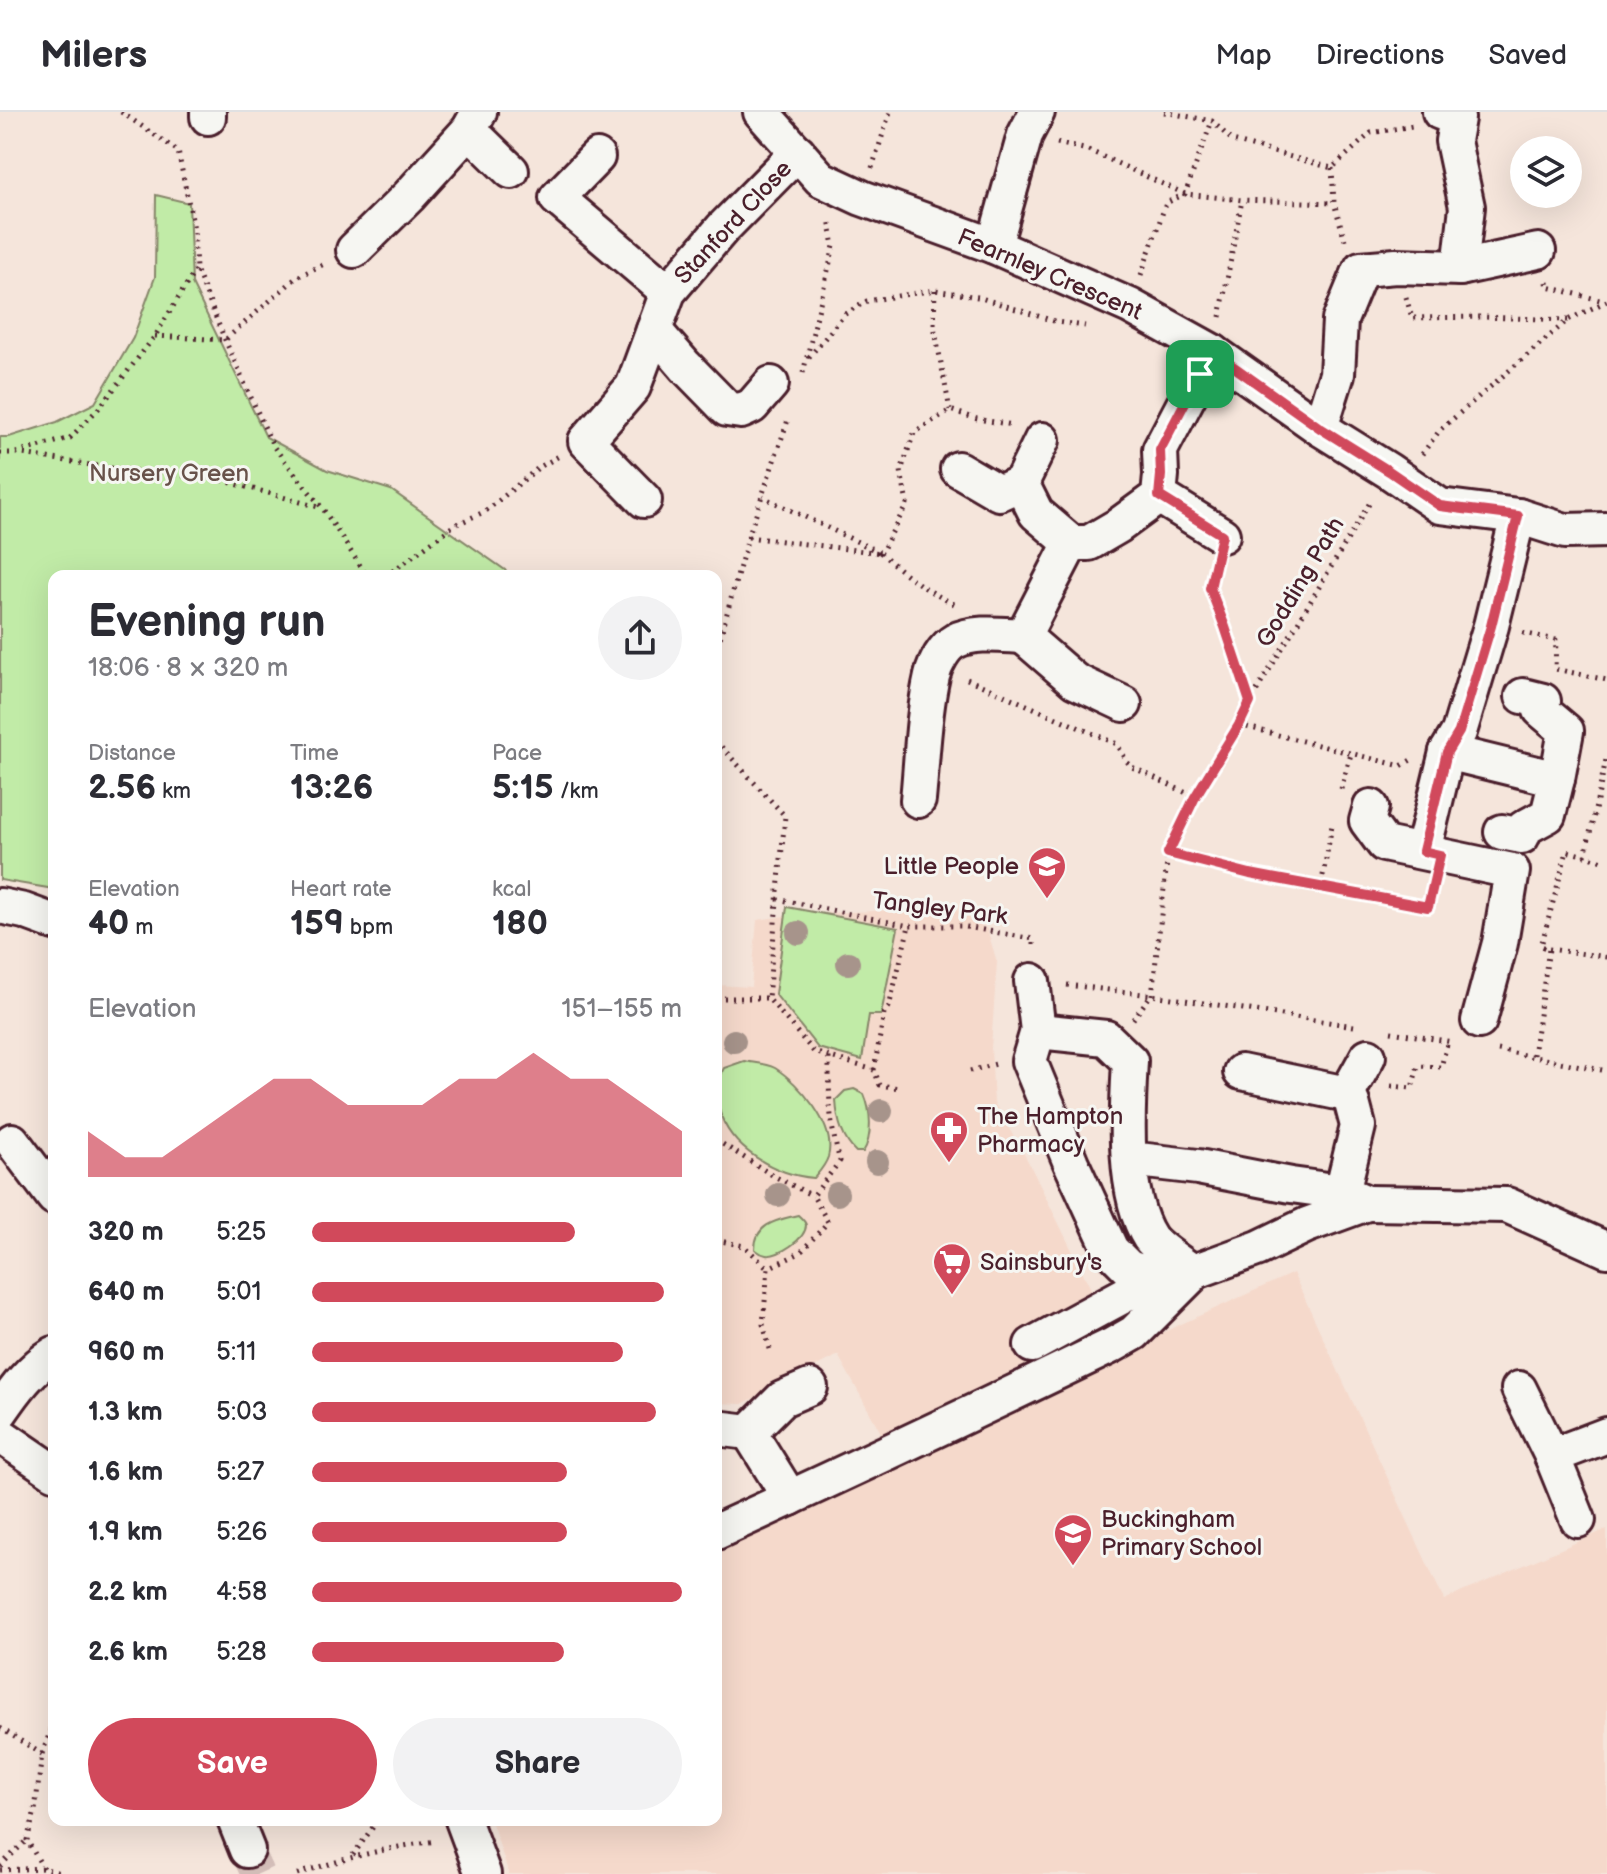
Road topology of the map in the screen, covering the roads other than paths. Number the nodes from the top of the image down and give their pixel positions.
1 (761, 112) edge
2 (1448, 115) edge
3 (474, 121) edge
4 (1031, 124) edge
5 (798, 152) junction
6 (597, 157) dead end
7 (511, 171) dead end
8 (994, 246) junction
9 (354, 250) road end
10 (1538, 251) road end
11 (1460, 268) junction
12 (668, 292) junction
13 (654, 330) junction
14 (1213, 352) junction
15 (771, 384) dead end
16 (1320, 428) junction
17 (1042, 440) dead end
18 (958, 469) dead end
19 (1021, 483) junction
20 (1159, 496) junction
21 (644, 500) dead end
22 (1518, 516) junction
23 (1607, 530) edge
24 (1222, 535) road end
25 (1071, 543) junction
26 (1023, 636) junction
27 (1523, 696) dead end
28 (1124, 704) dead end
29 (1447, 752) junction
30 (1557, 779) junction
31 (918, 800) dead end
32 (1371, 807) dead end
33 (1502, 832) dead end
34 (1431, 853) junction
35 (0, 906) edge
36 (48, 920) edge
37 (1032, 981) road end
38 (1479, 1021) dead end
39 (1038, 1031) junction
40 (1241, 1072) dead end
41 (12, 1141) dead end
42 (1130, 1159) junction
43 (48, 1189) edge
44 (1354, 1198) junction
45 (1607, 1250) edge
46 (1194, 1273) junction
47 (1156, 1278) junction
48 (1032, 1345) dead end
49 (48, 1358) edge
50 (810, 1387) dead end
51 (1519, 1389) dead end
52 (0, 1412) edge
53 (732, 1430) edge
54 (0, 1435) edge
55 (1607, 1435) edge
56 (1552, 1456) junction
57 (48, 1468) edge
58 (790, 1498) junction
59 (1578, 1520) dead end
60 (722, 1529) edge
61 (466, 1828) edge
62 (483, 1874) edge

1 - 5 street, Fearnley Crescent
2 - 11 street
3 - 7 street
3 - 9 street
4 - 8 street
5 - 8 street, Fearnley Crescent
5 - 12 street, Stanford Close
6 - 12 street, Stanford Close
8 - 14 street, Fearnley Crescent
10 - 11 street
11 - 16 street
12 - 13 street, Stanford Close
13 - 15 street
13 - 21 street, Stanford Close
14 - 16 street, Fearnley Crescent
14 - 20 street
16 - 22 street, Fearnley Crescent
17 - 19 street
18 - 19 street
19 - 25 street
20 - 24 street
20 - 25 street
22 - 23 street, Fearnley Crescent
22 - 29 street
25 - 26 street
26 - 28 street
26 - 31 street
27 - 30 street
29 - 30 street
29 - 34 street
30 - 33 street
32 - 34 street
34 - 38 street
35 - 36 street
37 - 39 street
39 - 42 street
39 - 47 street
40 - 44 street
41 - 43 street
42 - 44 street
42 - 46 street
44 - 45 street
44 - 46 street
46 - 47 street
46 - 58 street
47 - 48 street
49 - 52 street
50 - 53 street
51 - 56 street
53 - 58 street
54 - 57 street
55 - 56 street
56 - 59 street
58 - 60 street
61 - 62 street

